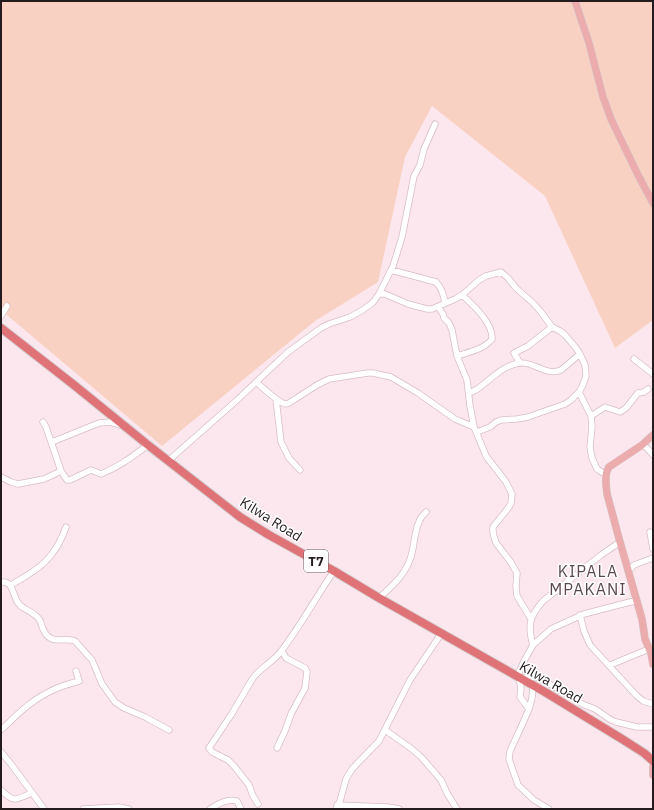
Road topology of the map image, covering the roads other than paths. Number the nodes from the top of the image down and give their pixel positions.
1 (575, 1) edge
2 (435, 124) dead end
3 (653, 203) edge
4 (391, 270) junction
5 (379, 294) junction
6 (462, 295) junction
7 (445, 303) junction
8 (7, 306) dead end
9 (438, 307) junction
10 (1, 316) edge
11 (552, 327) junction
12 (1, 328) edge
13 (580, 354) junction
14 (457, 356) junction
15 (634, 359) dead end
16 (520, 363) junction
17 (653, 374) edge
18 (256, 382) junction
19 (648, 389) dead end
20 (579, 392) junction
21 (469, 393) junction
22 (276, 399) junction
23 (591, 416) junction
24 (43, 422) dead end
25 (125, 426) junction
26 (476, 430) junction
27 (653, 435) edge
28 (52, 442) junction
29 (642, 444) junction
30 (148, 445) junction
31 (653, 455) edge
32 (168, 461) junction
33 (300, 470) dead end
34 (61, 471) junction
35 (606, 475) junction
36 (1, 477) edge
37 (426, 512) dead end
38 (66, 527) dead end
39 (650, 532) dead end
40 (620, 542) junction
41 (653, 549) edge
42 (653, 558) edge
43 (334, 571) junction
44 (628, 571) junction
45 (1, 582) edge
46 (11, 585) junction
47 (379, 598) junction
48 (636, 601) junction
49 (580, 615) junction
50 (531, 619) junction
51 (441, 634) junction
52 (533, 645) junction
53 (651, 651) edge
54 (282, 652) junction
55 (653, 664) edge
56 (610, 665) junction
57 (76, 671) dead end
58 (518, 678) junction
59 (533, 686) junction
60 (653, 704) edge
61 (528, 709) junction
62 (653, 727) edge
63 (1, 730) edge
64 (169, 730) dead end
65 (385, 730) junction
66 (277, 748) dead end
67 (1, 752) edge
68 (653, 761) edge
69 (653, 767) edge
70 (653, 775) edge
71 (1, 790) edge
72 (32, 793) junction
73 (258, 804) dead end
74 (337, 807) edge
75 (455, 808) edge
76 (44, 809) edge
77 (83, 809) edge
78 (129, 809) edge
79 (210, 809) edge
80 (241, 809) edge
81 (399, 809) edge
82 (549, 809) edge

1 - 3 main road
2 - 4 street
4 - 5 street
4 - 7 street
5 - 9 street
5 - 18 street
6 - 7 street
6 - 11 street
6 - 14 street
7 - 9 street
8 - 10 street
9 - 14 street
11 - 13 street
11 - 16 street
12 - 25 highway, Kilwa Road / T7
13 - 16 street
13 - 20 street
14 - 21 street
15 - 17 street
16 - 21 street
18 - 22 street
18 - 32 street
19 - 23 street
20 - 23 street
20 - 26 street
21 - 26 street
22 - 26 street
22 - 33 street
23 - 35 street
24 - 28 street
25 - 28 street
25 - 30 highway, Kilwa Road / T7
26 - 50 street
27 - 29 main road
28 - 34 street
29 - 31 street
29 - 35 main road
30 - 32 highway, Kilwa Road / T7
30 - 34 street
32 - 43 highway, Kilwa Road / T7
34 - 36 street
35 - 40 main road
37 - 47 street
38 - 46 street
39 - 41 street
40 - 44 main road
40 - 50 street
42 - 44 street
43 - 47 highway, Kilwa Road / T7
43 - 54 street
44 - 48 main road
45 - 46 street
46 - 64 street
47 - 51 highway, Kilwa Road / T7
48 - 49 street
48 - 53 main road
49 - 52 street
49 - 56 street
50 - 52 street
51 - 58 highway, Kilwa Road / T7
51 - 65 street
52 - 58 street
53 - 55 main road
53 - 56 street
54 - 66 street
54 - 73 street
56 - 60 street
57 - 63 street
58 - 59 highway, Kilwa Road / T7
58 - 61 street
58 - 62 street
59 - 61 street
59 - 68 highway, Kilwa Road / T7
61 - 82 street
65 - 74 street
65 - 75 street
67 - 72 street
69 - 70 main road
71 - 72 street
72 - 76 street
74 - 81 street
77 - 78 street
79 - 80 street

